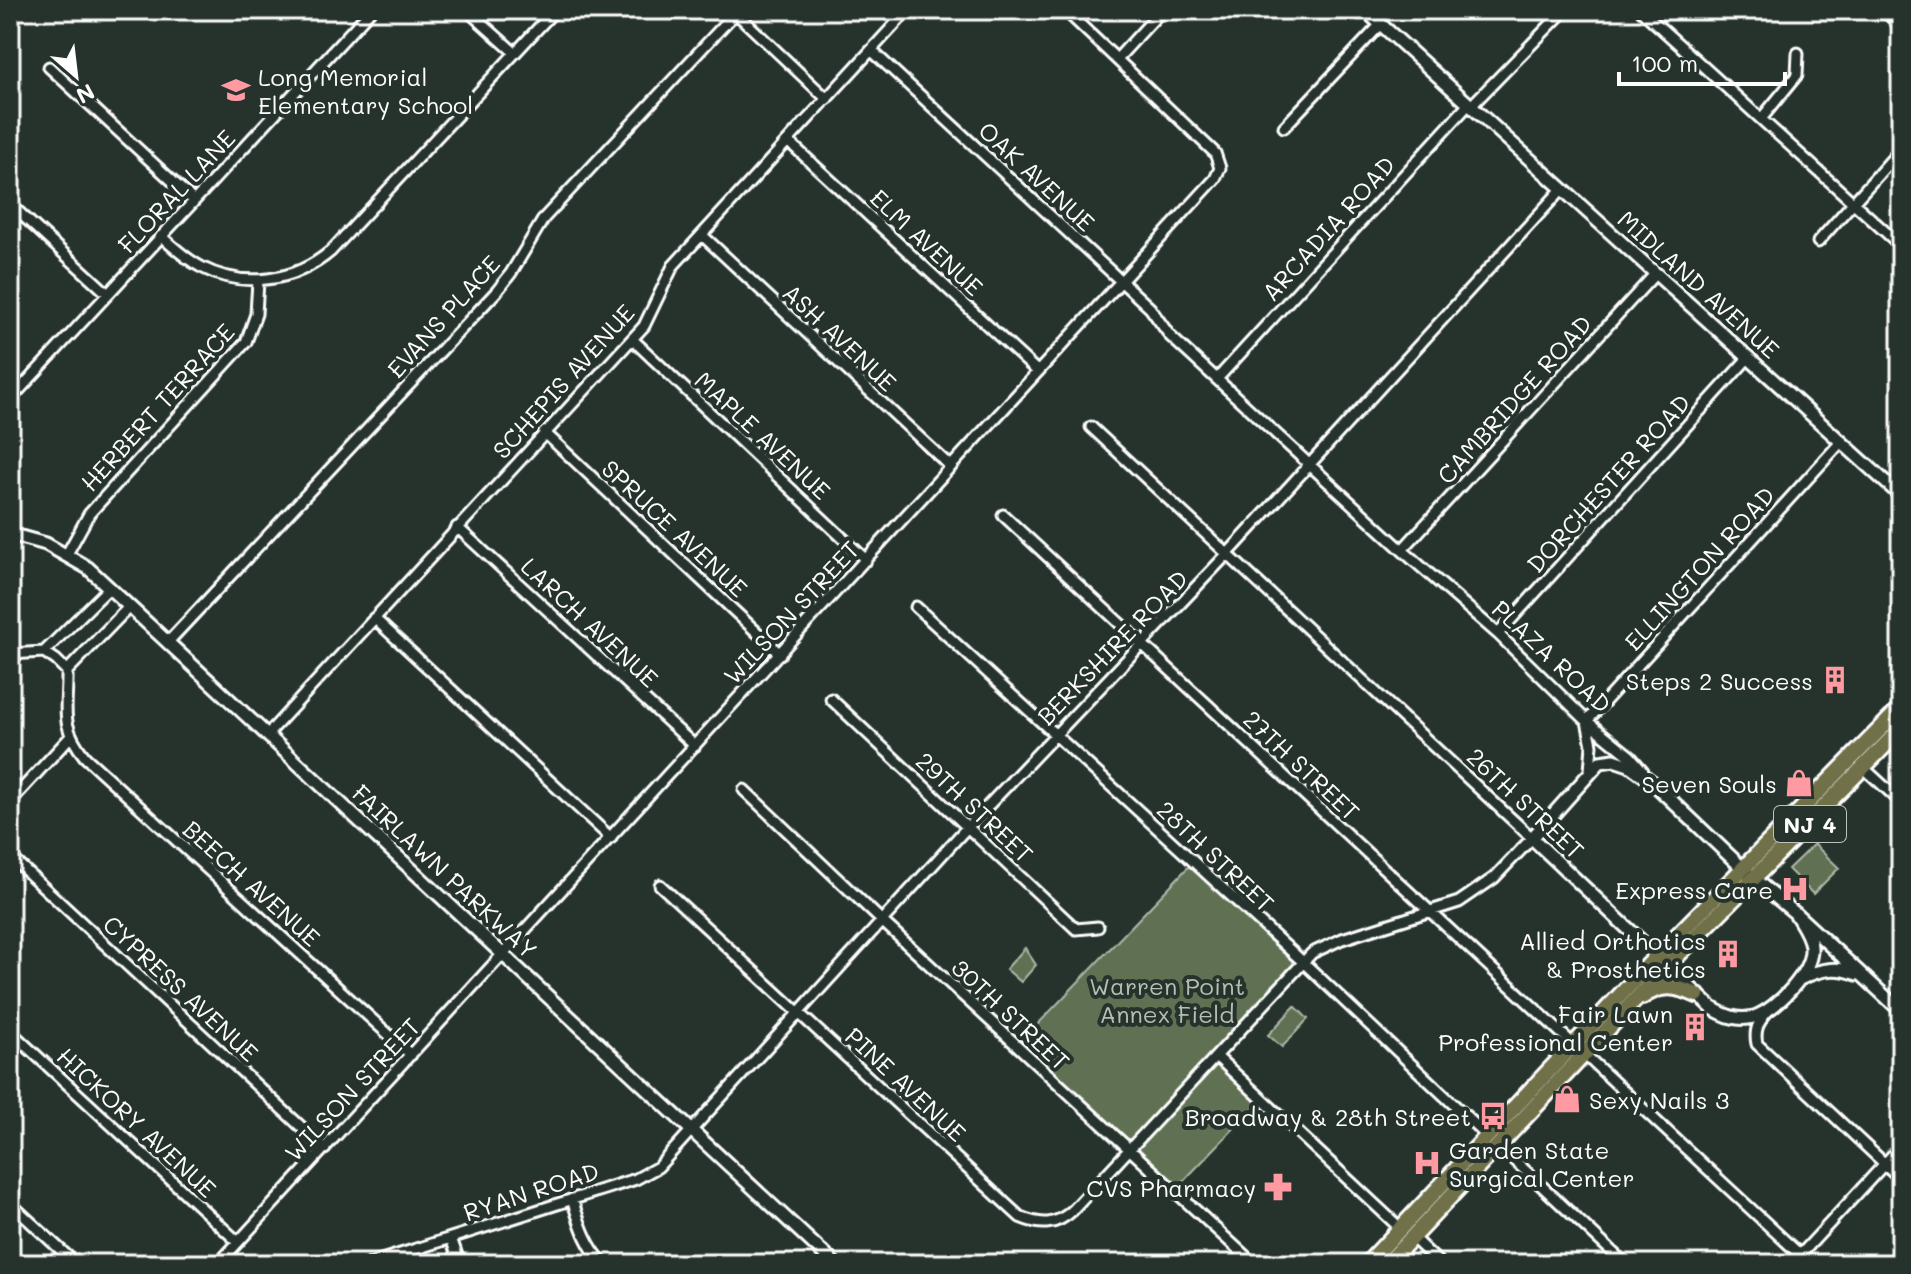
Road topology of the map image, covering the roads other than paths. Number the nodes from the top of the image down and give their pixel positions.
1 (371, 10) edge
2 (467, 10) edge
3 (555, 10) edge
4 (908, 10) edge
5 (1069, 10) edge
6 (1162, 10) edge
7 (1365, 10) edge
8 (1565, 10) edge
9 (1641, 10) edge
10 (736, 11) edge
11 (1381, 24) junction
12 (871, 50) junction
13 (515, 53) junction
14 (1798, 53) dead end
15 (1117, 59) junction
16 (49, 67) dead end
17 (827, 99) junction
18 (1470, 105) junction
19 (1761, 119) junction
20 (1284, 127) dead end
21 (788, 141) junction
22 (1901, 149) edge
23 (1562, 189) junction
24 (194, 201) junction
25 (1853, 202) junction
26 (10, 204) edge
27 (702, 235) junction
28 (161, 236) junction
29 (1818, 242) dead end
30 (1901, 246) edge
31 (1655, 274) junction
32 (258, 281) junction
33 (1122, 283) junction
34 (108, 294) junction
35 (1170, 336) joint
36 (632, 339) junction
37 (1748, 358) junction
38 (1038, 372) junction
39 (1217, 379) junction
40 (10, 400) edge
41 (1091, 427) dead end
42 (544, 432) junction
43 (1841, 442) junction
44 (1309, 464) junction
45 (951, 467) junction
46 (1901, 496) edge
47 (1003, 515) dead end
48 (457, 527) junction
49 (10, 534) edge
50 (1402, 550) junction
51 (67, 554) junction
52 (1227, 555) junction
53 (866, 560) junction
54 (109, 588) junction
55 (129, 607) junction
56 (916, 607) dead end
57 (374, 618) junction
58 (1498, 634) junction
59 (168, 642) junction
60 (1143, 643) junction
61 (44, 652) junction
62 (10, 654) edge
63 (780, 654) junction
64 (67, 671) junction
65 (831, 699) dead end
66 (1901, 708) edge
67 (1587, 721) junction
68 (1901, 729) edge
69 (267, 735) junction
70 (1055, 735) junction
71 (71, 736) junction
72 (695, 746) junction
73 (1864, 768) junction
74 (1590, 771) junction
75 (1651, 781) junction
76 (744, 790) dead end
77 (10, 802) edge
78 (1901, 802) edge
79 (967, 827) junction
80 (611, 838) junction
81 (1532, 838) junction
82 (10, 856) edge
83 (1749, 874) junction
84 (660, 885) dead end
85 (1432, 912) junction
86 (1795, 913) junction
87 (882, 921) junction
88 (1098, 927) dead end
89 (502, 956) junction
90 (1662, 961) junction
91 (1303, 962) junction
92 (1801, 978) junction
93 (1865, 978) junction
94 (1697, 995) junction
95 (1628, 1006) junction
96 (1769, 1009) junction
97 (1901, 1011) edge
98 (799, 1013) junction
99 (10, 1031) edge
100 (1579, 1049) junction
101 (411, 1055) junction
102 (1216, 1056) junction
103 (692, 1132) junction
104 (1492, 1141) junction
105 (1901, 1146) edge
106 (325, 1149) junction
107 (1128, 1149) junction
108 (1884, 1164) junction
109 (1901, 1179) edge
110 (572, 1199) junction
111 (10, 1203) edge
112 (1406, 1233) junction
113 (451, 1238) junction
114 (238, 1242) junction
115 (1800, 1254) junction
116 (76, 1264) edge
117 (218, 1264) edge
118 (369, 1264) edge
119 (460, 1264) edge
120 (604, 1264) edge
121 (835, 1264) edge
122 (1254, 1264) edge
123 (1367, 1264) edge
124 (1387, 1264) edge
125 (1440, 1264) edge
126 (1625, 1264) edge
127 (1792, 1264) edge
128 (1810, 1264) edge

1 - 24 street, FLORAL LANE
2 - 13 street
3 - 13 street
4 - 12 street, SCHEPIS AVENUE
5 - 15 street
6 - 15 street
7 - 11 street, MIDLAND AVENUE
8 - 18 street, ARCADIA ROAD
9 - 19 street
10 - 17 street
10 - 59 street, EVANS PLACE
11 - 18 street, MIDLAND AVENUE
11 - 20 street
12 - 17 street, SCHEPIS AVENUE
12 - 33 street, OAK AVENUE
13 - 32 street
14 - 19 street
15 - 33 street, WILSON STREET
16 - 24 street
17 - 21 street, SCHEPIS AVENUE
18 - 23 street, MIDLAND AVENUE
18 - 39 street, ARCADIA ROAD
19 - 25 street
21 - 27 street, SCHEPIS AVENUE
21 - 38 street, ELM AVENUE
22 - 25 street
23 - 31 street, MIDLAND AVENUE
23 - 44 street, BERKSHIRE ROAD
24 - 28 street, FLORAL LANE
25 - 29 street
25 - 30 street
26 - 34 street
27 - 36 street, SCHEPIS AVENUE
27 - 45 street, ASH AVENUE
28 - 32 street
28 - 34 street, FLORAL LANE
31 - 37 street, MIDLAND AVENUE
31 - 50 street, CAMBRIDGE ROAD
32 - 51 street, HERBERT TERRACE
33 - 35 street, OAK AVENUE
33 - 38 street, WILSON STREET
34 - 40 street, FLORAL LANE
35 - 39 street, PLAZA ROAD
36 - 42 street, SCHEPIS AVENUE
36 - 53 street, MAPLE AVENUE
37 - 43 street, MIDLAND AVENUE
37 - 58 street, DORCHESTER ROAD
38 - 45 street, WILSON STREET
39 - 44 street, PLAZA ROAD
41 - 52 street, 26TH STREET
42 - 48 street, SCHEPIS AVENUE
42 - 63 street, SPRUCE AVENUE
43 - 46 street, MIDLAND AVENUE
43 - 67 street, ELLINGTON ROAD
44 - 50 street, PLAZA ROAD
44 - 52 street, BERKSHIRE ROAD
45 - 53 street, WILSON STREET
47 - 60 street, 27TH STREET
48 - 57 street, SCHEPIS AVENUE
48 - 72 street, LARCH AVENUE
49 - 51 street, FAIRLAWN PARKWAY
50 - 58 street, PLAZA ROAD
51 - 54 street, FAIRLAWN PARKWAY
52 - 60 street, BERKSHIRE ROAD
52 - 81 street, 26TH STREET
53 - 63 street, WILSON STREET
54 - 55 street, FAIRLAWN PARKWAY
54 - 61 street
55 - 59 street, FAIRLAWN PARKWAY
55 - 64 street
56 - 70 street, 28TH STREET
57 - 69 street, SCHEPIS AVENUE
57 - 80 street
58 - 67 street, PLAZA ROAD
59 - 69 street, FAIRLAWN PARKWAY
60 - 70 street, BERKSHIRE ROAD
60 - 85 street, 27TH STREET
61 - 62 street
61 - 64 street
63 - 72 street, WILSON STREET
64 - 71 street
65 - 79 street, 29TH STREET
66 - 83 main road, NJ 4
67 - 74 street
67 - 75 street, PLAZA ROAD
68 - 73 main road, NJ 4
69 - 89 street, FAIRLAWN PARKWAY
70 - 79 street, BERKSHIRE ROAD
70 - 91 street, 28TH STREET
71 - 77 street
71 - 101 street, BEECH AVENUE
72 - 80 street, WILSON STREET
73 - 78 street
73 - 83 main road, NJ 4
74 - 75 street
74 - 81 street
75 - 83 street, PLAZA ROAD
76 - 87 street, 30TH STREET
79 - 87 street, BERKSHIRE ROAD
79 - 88 street, 29TH STREET
80 - 89 street, WILSON STREET
81 - 85 street
81 - 90 street, 26TH STREET
82 - 106 street, CYPRESS AVENUE
83 - 86 street, PLAZA ROAD
83 - 90 main road, NJ 4
84 - 98 street, PINE AVENUE
85 - 91 street
85 - 100 street, 27TH STREET
86 - 92 street
86 - 93 street, PLAZA ROAD
87 - 98 street, BERKSHIRE ROAD
87 - 107 street, 30TH STREET
89 - 101 street, WILSON STREET
89 - 103 street, FAIRLAWN PARKWAY
90 - 94 street, 26TH STREET
90 - 95 main road, NJ 4
90 - 100 main road, NJ 4
91 - 102 street
91 - 104 street, 28TH STREET
92 - 93 street
92 - 96 street
93 - 97 street, PLAZA ROAD
94 - 95 main road
94 - 96 street, 26TH STREET
95 - 100 main road, NJ 4
96 - 108 street
98 - 103 street, BERKSHIRE ROAD
98 - 107 street, PINE AVENUE
99 - 114 street, HICKORY AVENUE
100 - 104 main road, NJ 4
100 - 115 street, 27TH STREET
101 - 106 street, WILSON STREET
102 - 107 street
102 - 112 street
103 - 110 street, RYAN ROAD
103 - 121 street, FAIRLAWN PARKWAY
104 - 112 main road, NJ 4
104 - 126 street, 28TH STREET
105 - 108 street
106 - 114 street, WILSON STREET
107 - 122 street, 30TH STREET
108 - 109 street
108 - 115 street
110 - 113 street, RYAN ROAD
110 - 120 street
111 - 116 street
112 - 123 main road, NJ 4
112 - 124 main road, NJ 4
112 - 125 street
113 - 118 street, RYAN ROAD
113 - 119 street
114 - 117 street, WILSON STREET
115 - 127 street
115 - 128 street, 27TH STREET

